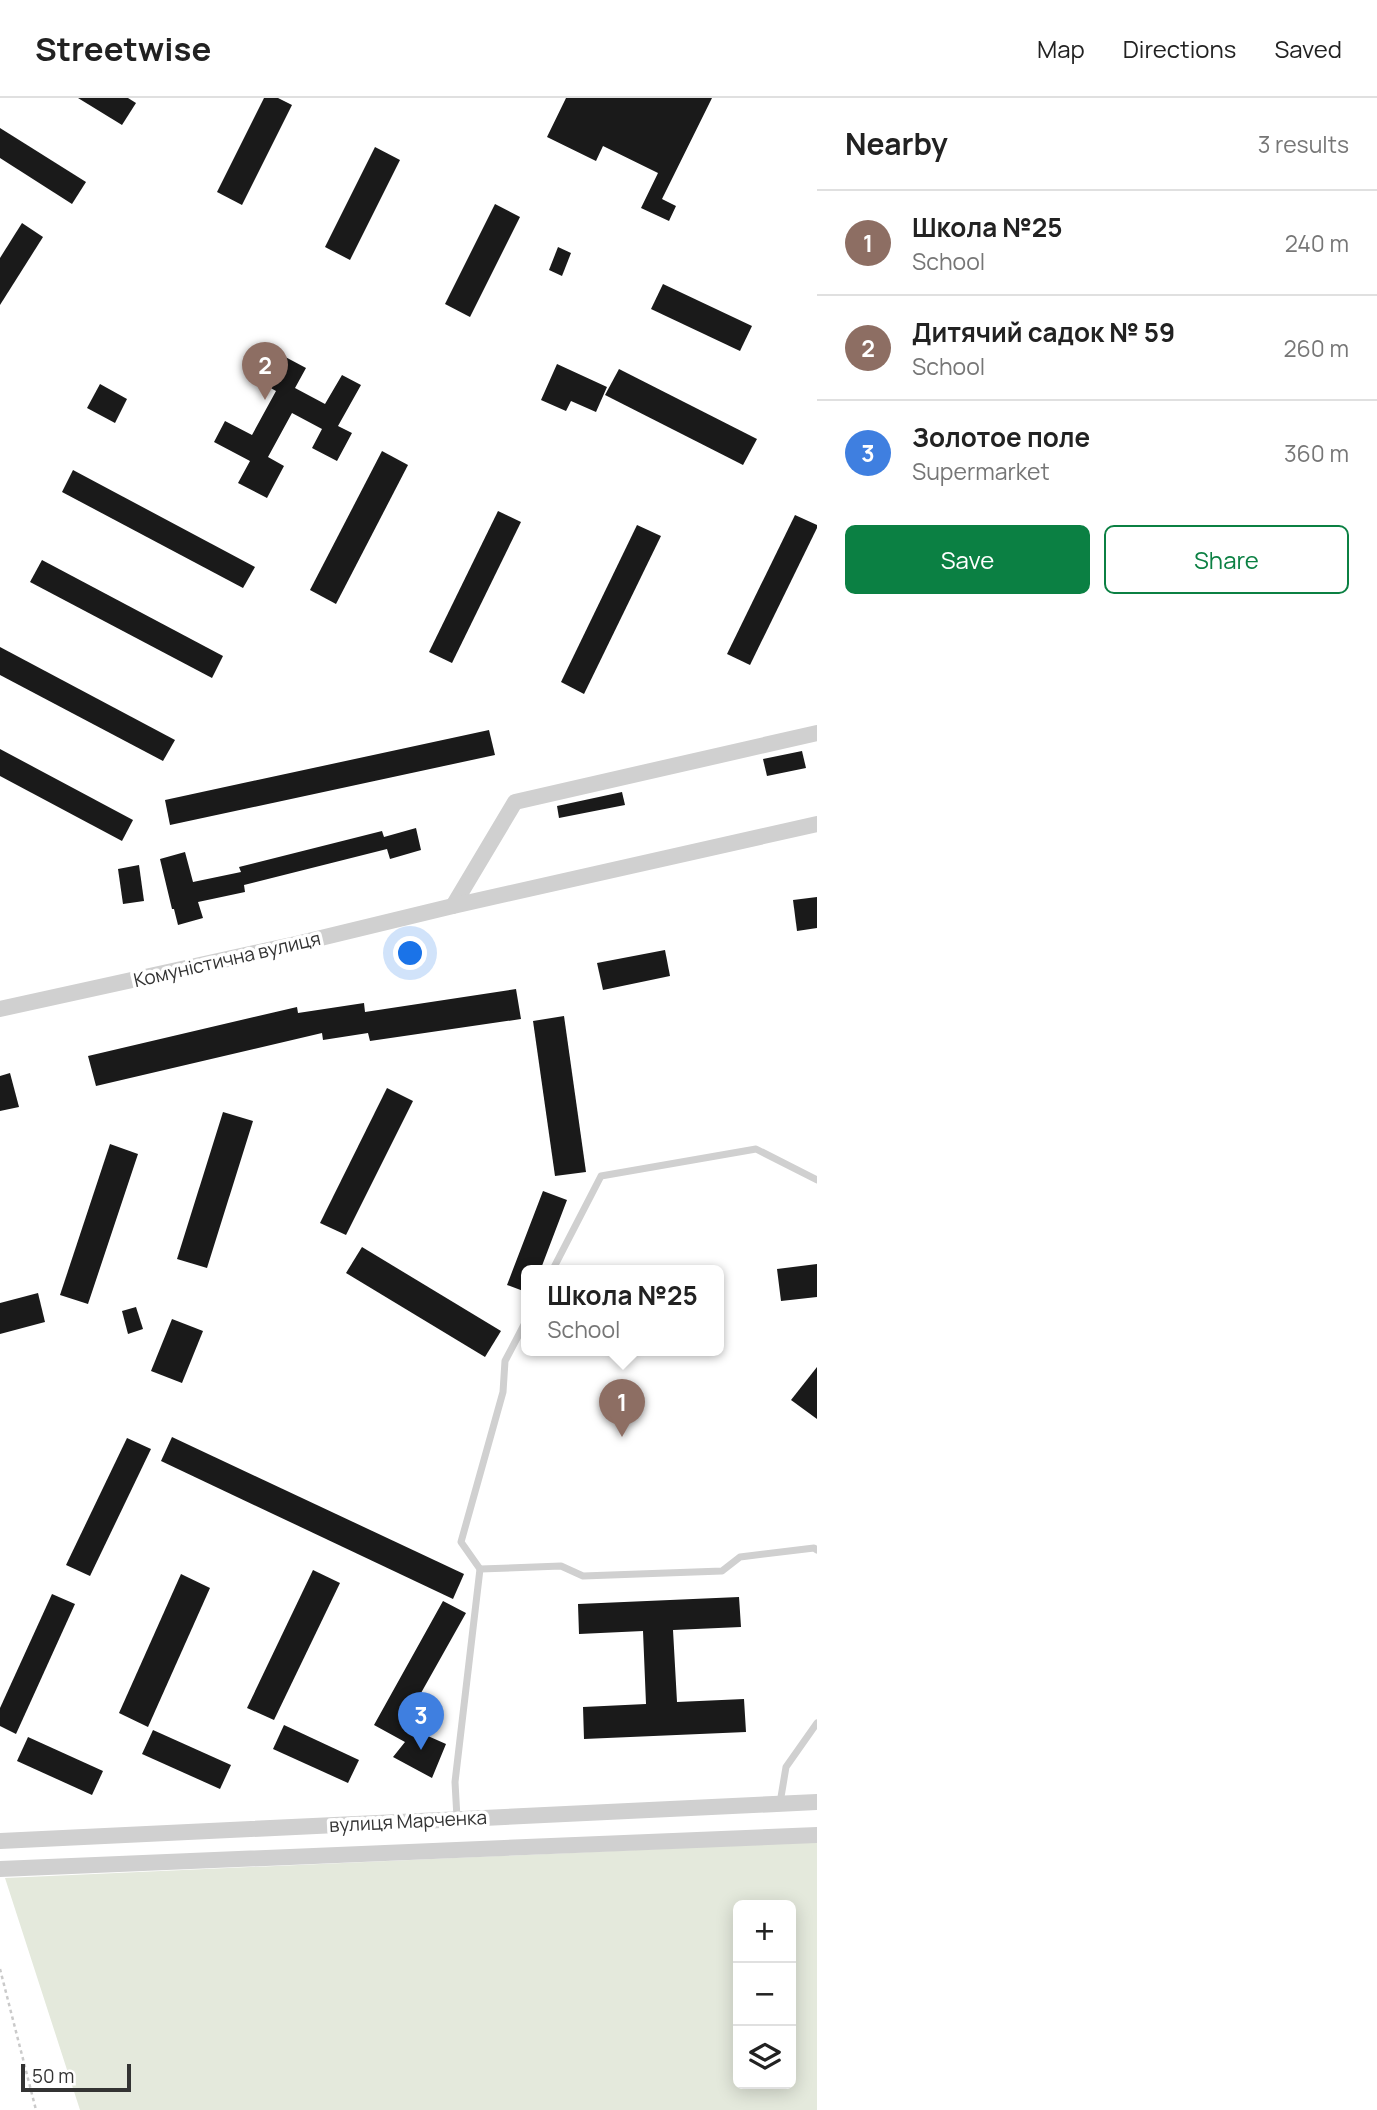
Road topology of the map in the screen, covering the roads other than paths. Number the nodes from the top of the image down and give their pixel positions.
1 (817, 733) edge
2 (817, 824) edge
3 (453, 906) junction
4 (0, 1009) edge
5 (817, 1180) edge
6 (555, 1265) edge
7 (521, 1331) edge
8 (817, 1550) edge
9 (480, 1569) junction
10 (817, 1723) edge
11 (817, 1802) edge
12 (780, 1803) junction
13 (457, 1819) junction
14 (817, 1835) edge
15 (0, 1841) edge
16 (0, 1869) edge

1 - 3 street
2 - 3 street, Комуністична вулиця
3 - 4 street, Комуністична вулиця
5 - 6 lane
7 - 9 lane
8 - 9 lane
9 - 13 lane
10 - 12 lane
11 - 12 street, вулиця Марченка
12 - 13 street, вулиця Марченка
13 - 15 street, вулиця Марченка
14 - 16 street, вулиця Марченка

